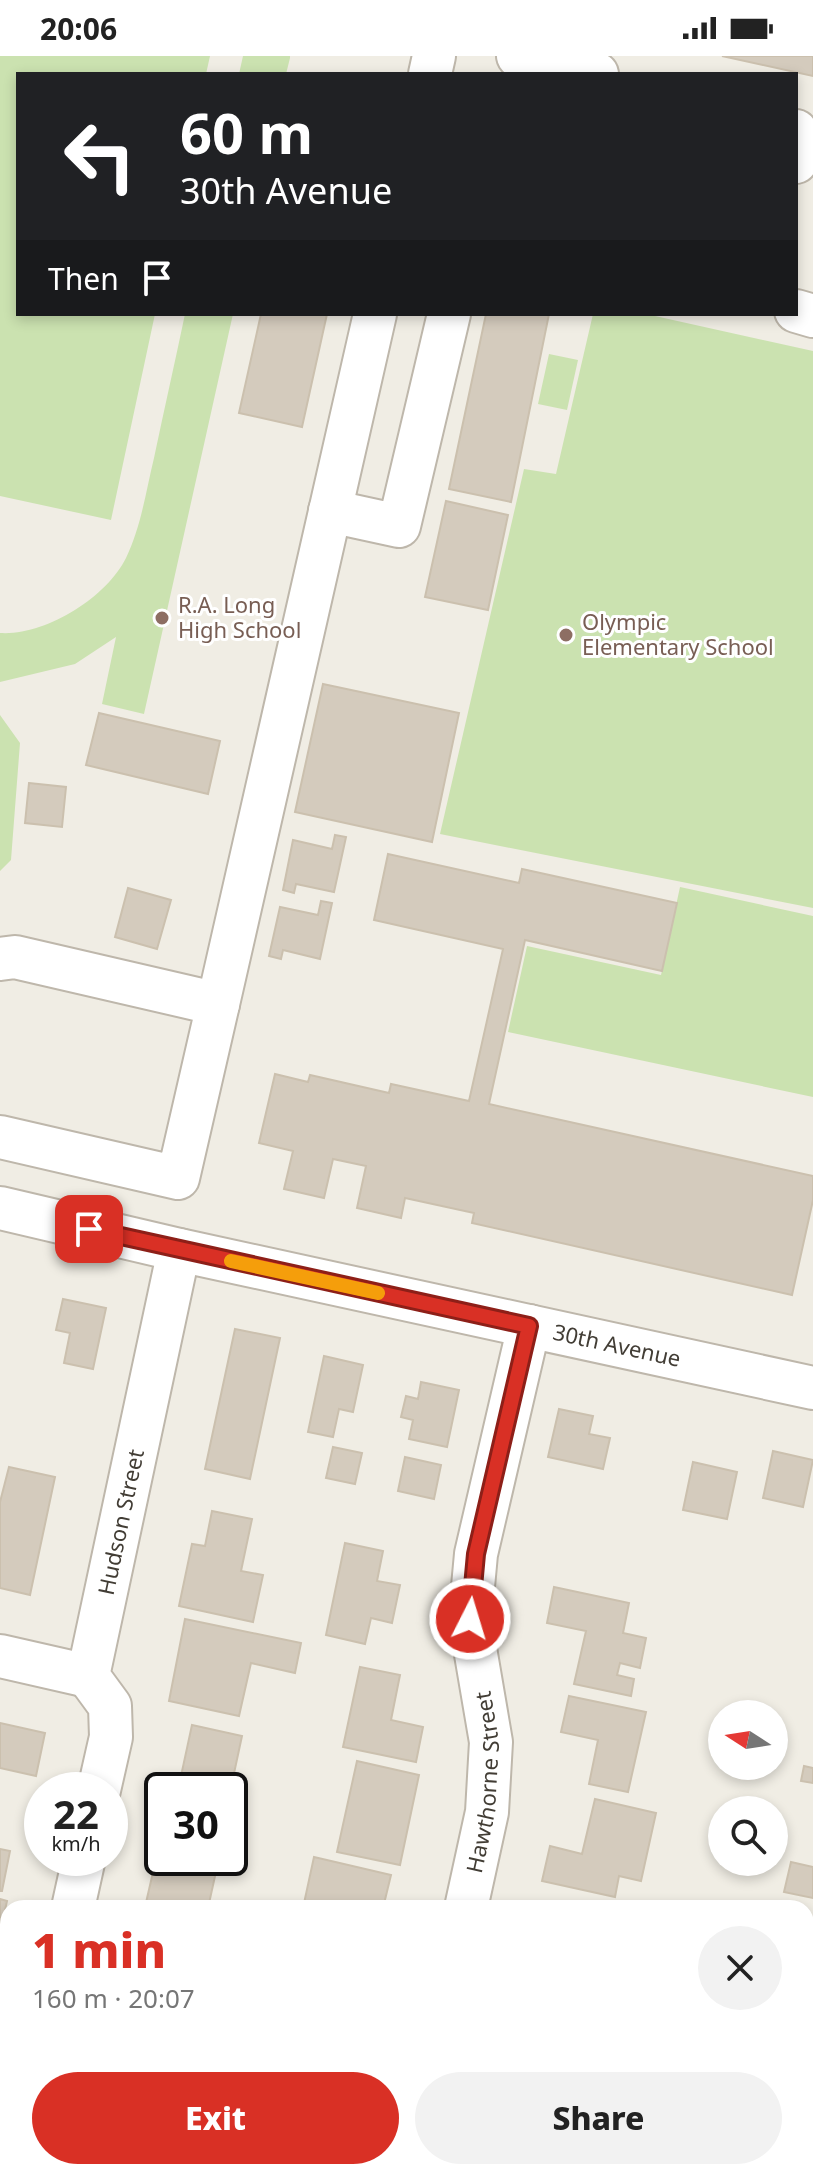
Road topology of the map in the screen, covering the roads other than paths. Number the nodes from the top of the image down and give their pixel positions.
1 (518, 56) edge
2 (588, 72) edge
3 (375, 316) edge
4 (449, 316) edge
5 (330, 511) junction
6 (0, 959) edge
7 (218, 1004) junction
8 (0, 1137) edge
9 (0, 1208) edge
10 (179, 1250) junction
11 (529, 1326) junction
12 (813, 1388) edge
13 (0, 1656) edge
14 (88, 1676) junction
15 (103, 1772) edge
16 (80, 1876) edge
17 (75, 1900) edge
18 (468, 1900) edge

1 - 2 street
3 - 5 street
4 - 5 street
5 - 7 street
6 - 7 street
7 - 8 street
9 - 10 street, 30th Avenue
10 - 11 street, 30th Avenue
10 - 14 street, Hudson Street
11 - 12 street, 30th Avenue
11 - 18 street, Hawthorne Street
13 - 14 street
14 - 15 street
16 - 17 street

